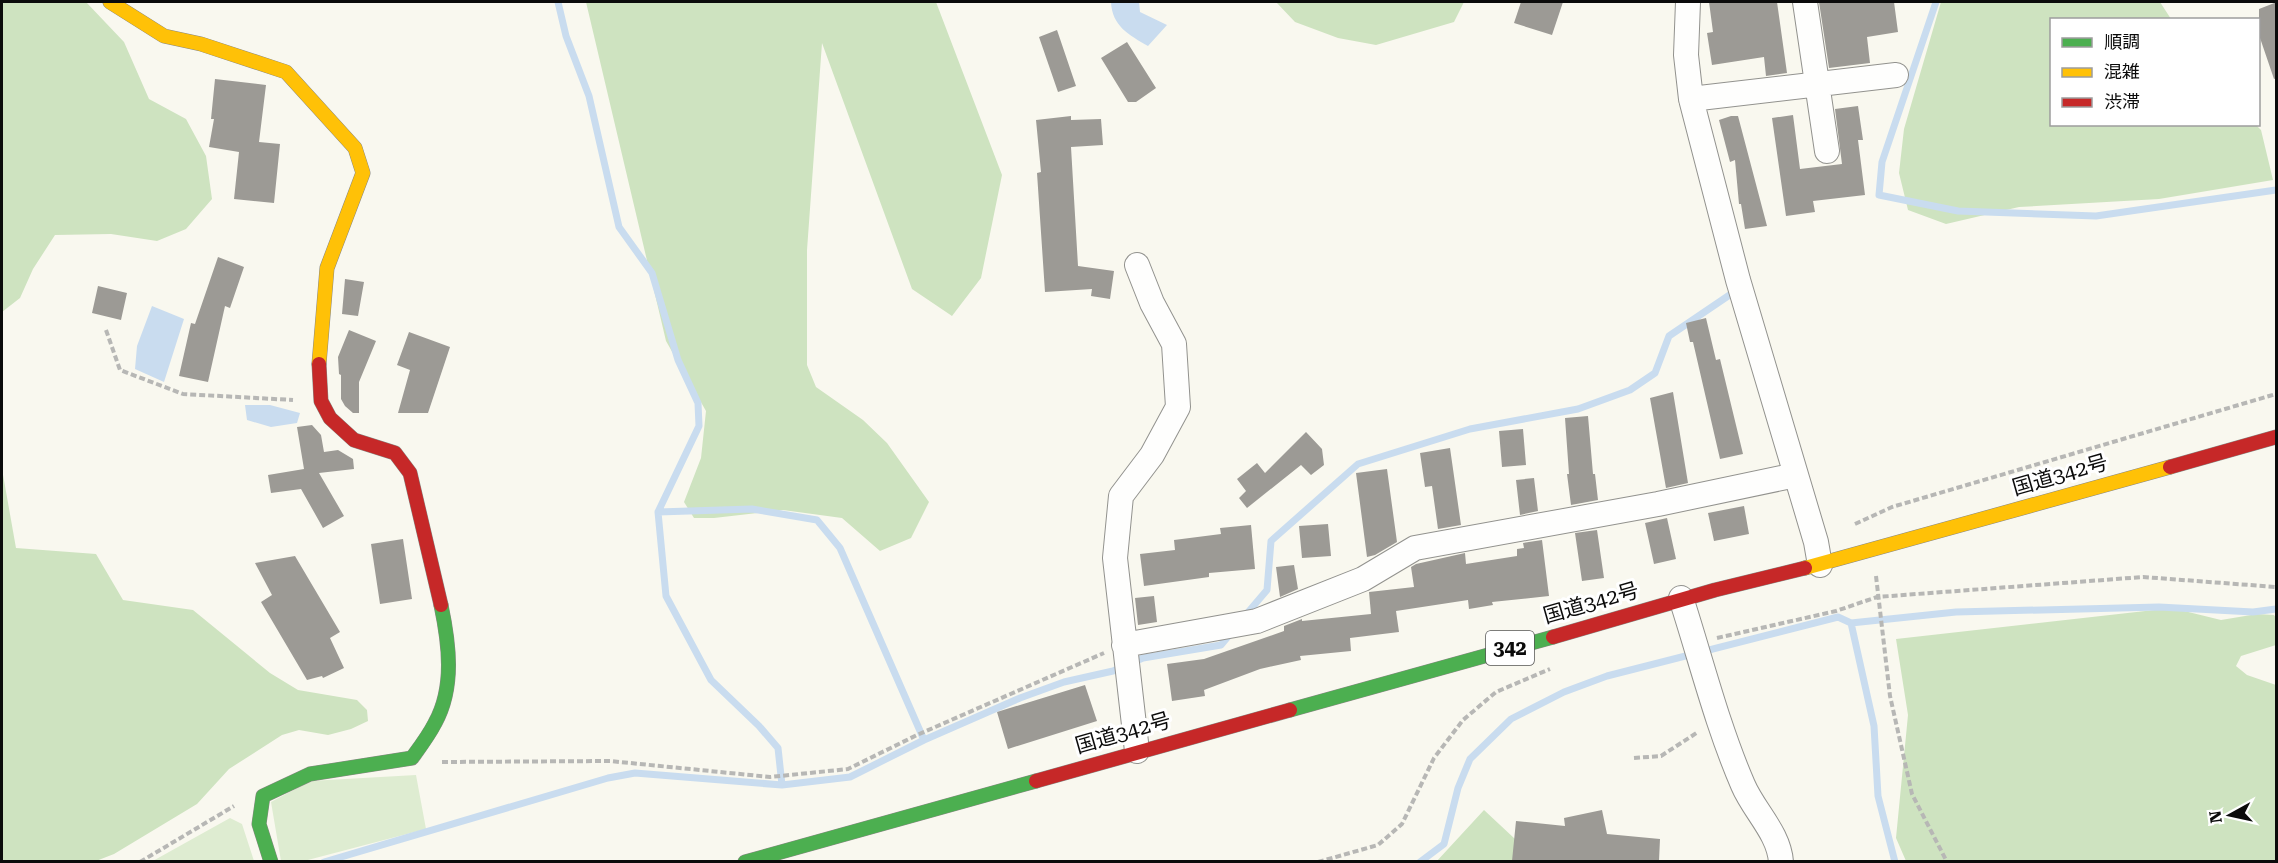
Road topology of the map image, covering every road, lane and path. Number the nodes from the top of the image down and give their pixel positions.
1 (110, 2) edge
2 (1688, 2) edge
3 (1805, 2) edge
4 (1896, 75) dead end
5 (1817, 84) junction
6 (1691, 99) junction
7 (1827, 151) dead end
8 (1137, 265) dead end
9 (106, 330) dead end
10 (2277, 394) edge
11 (321, 401) junction
12 (2277, 437) edge
13 (1796, 475) junction
14 (1874, 549) junction
15 (1818, 553) junction
16 (2277, 587) edge
17 (1877, 597) junction
18 (1681, 598) junction
19 (1695, 643) junction
20 (1124, 645) junction
21 (1559, 666) dead end
22 (1719, 719) junction
23 (1137, 751) junction
24 (412, 758) junction
25 (1634, 758) dead end
26 (262, 796) junction
27 (140, 861) edge
28 (271, 861) edge
29 (745, 861) edge
30 (1318, 861) edge
31 (1781, 861) edge
32 (1947, 861) edge

1 - 11 main road
2 - 6 street
3 - 5 street
4 - 5 street
5 - 6 street
5 - 7 street
6 - 13 street
8 - 20 street
9 - 11 path
10 - 15 path
11 - 24 main road
12 - 14 main road, 国道342号 / 342
13 - 15 street
13 - 20 street
14 - 15 main road, 国道342号 / 342
14 - 17 path
15 - 18 main road, 国道342号 / 342
16 - 17 path
17 - 19 path
17 - 32 path
18 - 19 street
18 - 23 main road, 国道342号 / 342
19 - 22 street
20 - 23 street
20 - 24 path
21 - 30 path
22 - 25 path
22 - 31 street
23 - 29 main road, 国道342号 / 342
24 - 26 main road
26 - 27 path
26 - 28 main road

